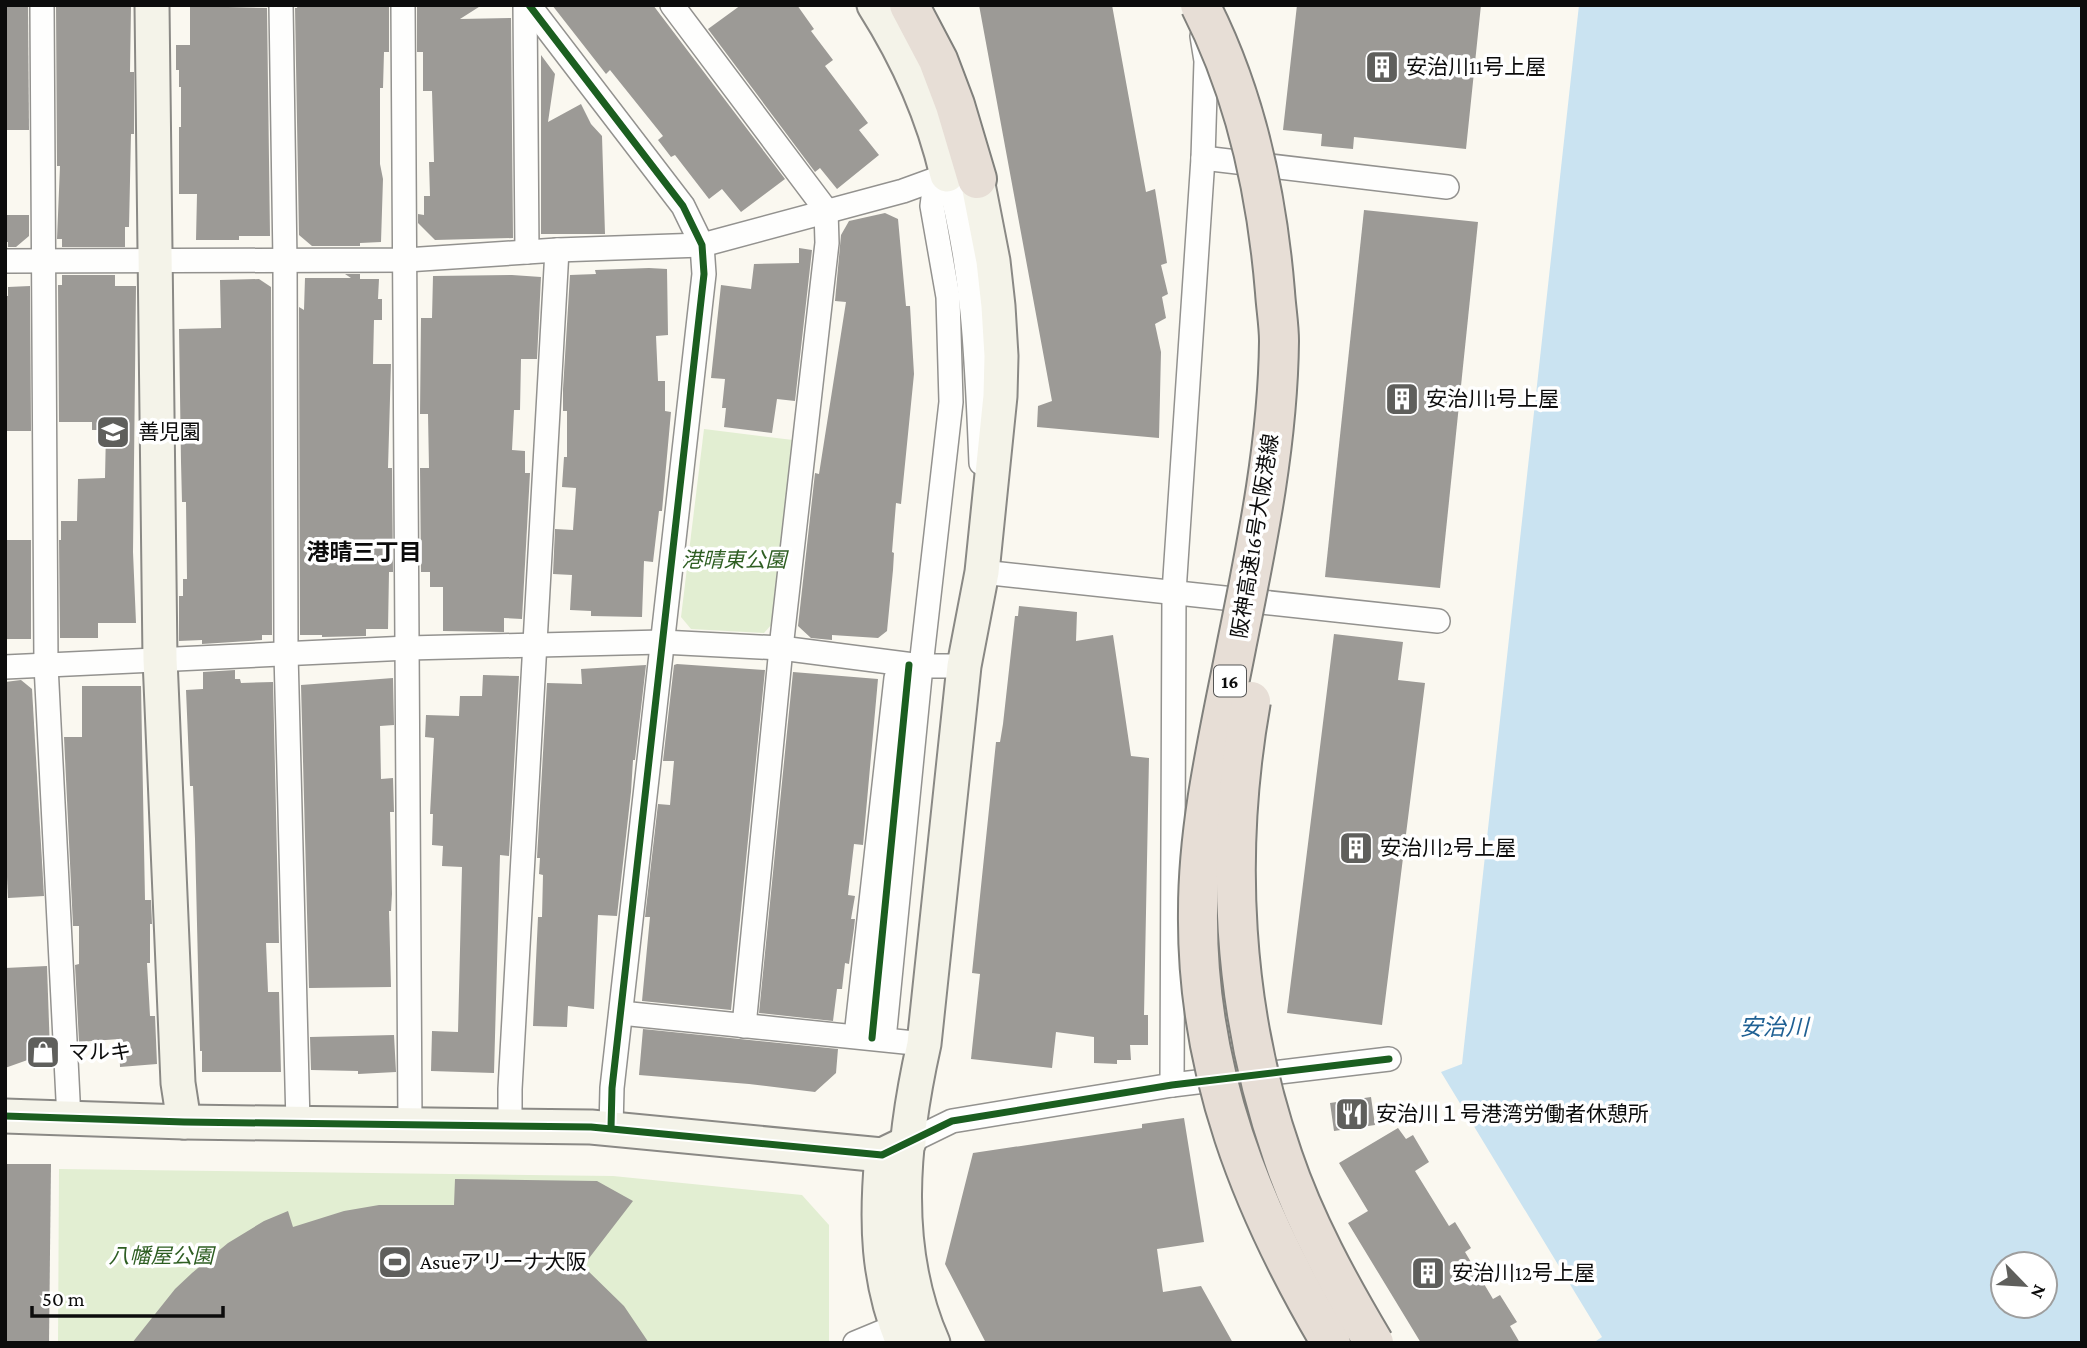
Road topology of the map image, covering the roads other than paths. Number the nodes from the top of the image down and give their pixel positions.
1 (42, 5) edge
2 (152, 5) edge
3 (281, 5) edge
4 (403, 5) edge
5 (527, 5) edge
6 (672, 5) edge
7 (874, 5) edge
8 (909, 5) edge
9 (1199, 5) edge
10 (1215, 5) edge
11 (1203, 158) junction
12 (962, 177) junction
13 (1447, 187) dead end
14 (826, 210) junction
15 (702, 245) junction
16 (557, 250) junction
17 (527, 252) junction
18 (156, 258) junction
19 (42, 260) junction
20 (406, 260) junction
21 (5, 261) edge
22 (285, 261) junction
23 (983, 557) junction
24 (1174, 592) junction
25 (1438, 621) dead end
26 (662, 642) junction
27 (536, 645) junction
28 (408, 648) junction
29 (781, 648) junction
30 (286, 653) junction
31 (160, 659) junction
32 (46, 666) junction
33 (921, 666) junction
34 (964, 666) junction
35 (5, 667) edge
36 (896, 678) dead end
37 (621, 1013) junction
38 (744, 1026) junction
39 (856, 1036) junction
40 (884, 1039) junction
41 (924, 1044) junction
42 (1389, 1059) dead end
43 (1172, 1085) junction
44 (5, 1116) edge
45 (69, 1119) junction
46 (184, 1122) junction
47 (298, 1123) junction
48 (410, 1124) junction
49 (510, 1125) junction
50 (611, 1128) junction
51 (895, 1149) junction
52 (899, 1334) edge
53 (855, 1343) edge
54 (933, 1343) edge
55 (1331, 1343) edge
56 (1374, 1343) edge

1 - 19 street
2 - 18 street
3 - 22 street
4 - 20 street
5 - 15 street
5 - 17 street
6 - 14 street
7 - 12 street
8 - 12 highway
9 - 11 street
9 - 55 highway, 阪神高速16号大阪港線 / 16, bridge
10 - 56 highway, 阪神高速16号大阪港線 / 16, bridge
11 - 13 street
11 - 24 street
12 - 14 street
12 - 23 street
12 - 33 street
14 - 15 street
14 - 29 street
15 - 16 street
15 - 26 street
16 - 17 street
16 - 27 street
17 - 20 street
18 - 19 street
18 - 22 street
18 - 31 street
19 - 21 street
19 - 32 street
20 - 22 street
20 - 28 street
22 - 30 street
23 - 24 street
23 - 34 street
24 - 25 street
24 - 43 street
26 - 27 street
26 - 29 street
26 - 37 street
27 - 28 street
27 - 49 street
28 - 30 street
28 - 48 street
29 - 33 street
29 - 38 street
30 - 31 street
30 - 47 street
31 - 32 street
31 - 46 street
32 - 35 street
32 - 45 street
33 - 34 street
33 - 40 street
34 - 41 street
36 - 39 street
37 - 38 street
37 - 50 street
38 - 39 street
39 - 40 street
40 - 41 street
41 - 51 street
42 - 43 street
43 - 51 street
44 - 45 street
45 - 46 street
46 - 47 street
47 - 48 street
48 - 49 street
49 - 50 street
50 - 51 street
51 - 52 street
51 - 54 street
52 - 53 street

